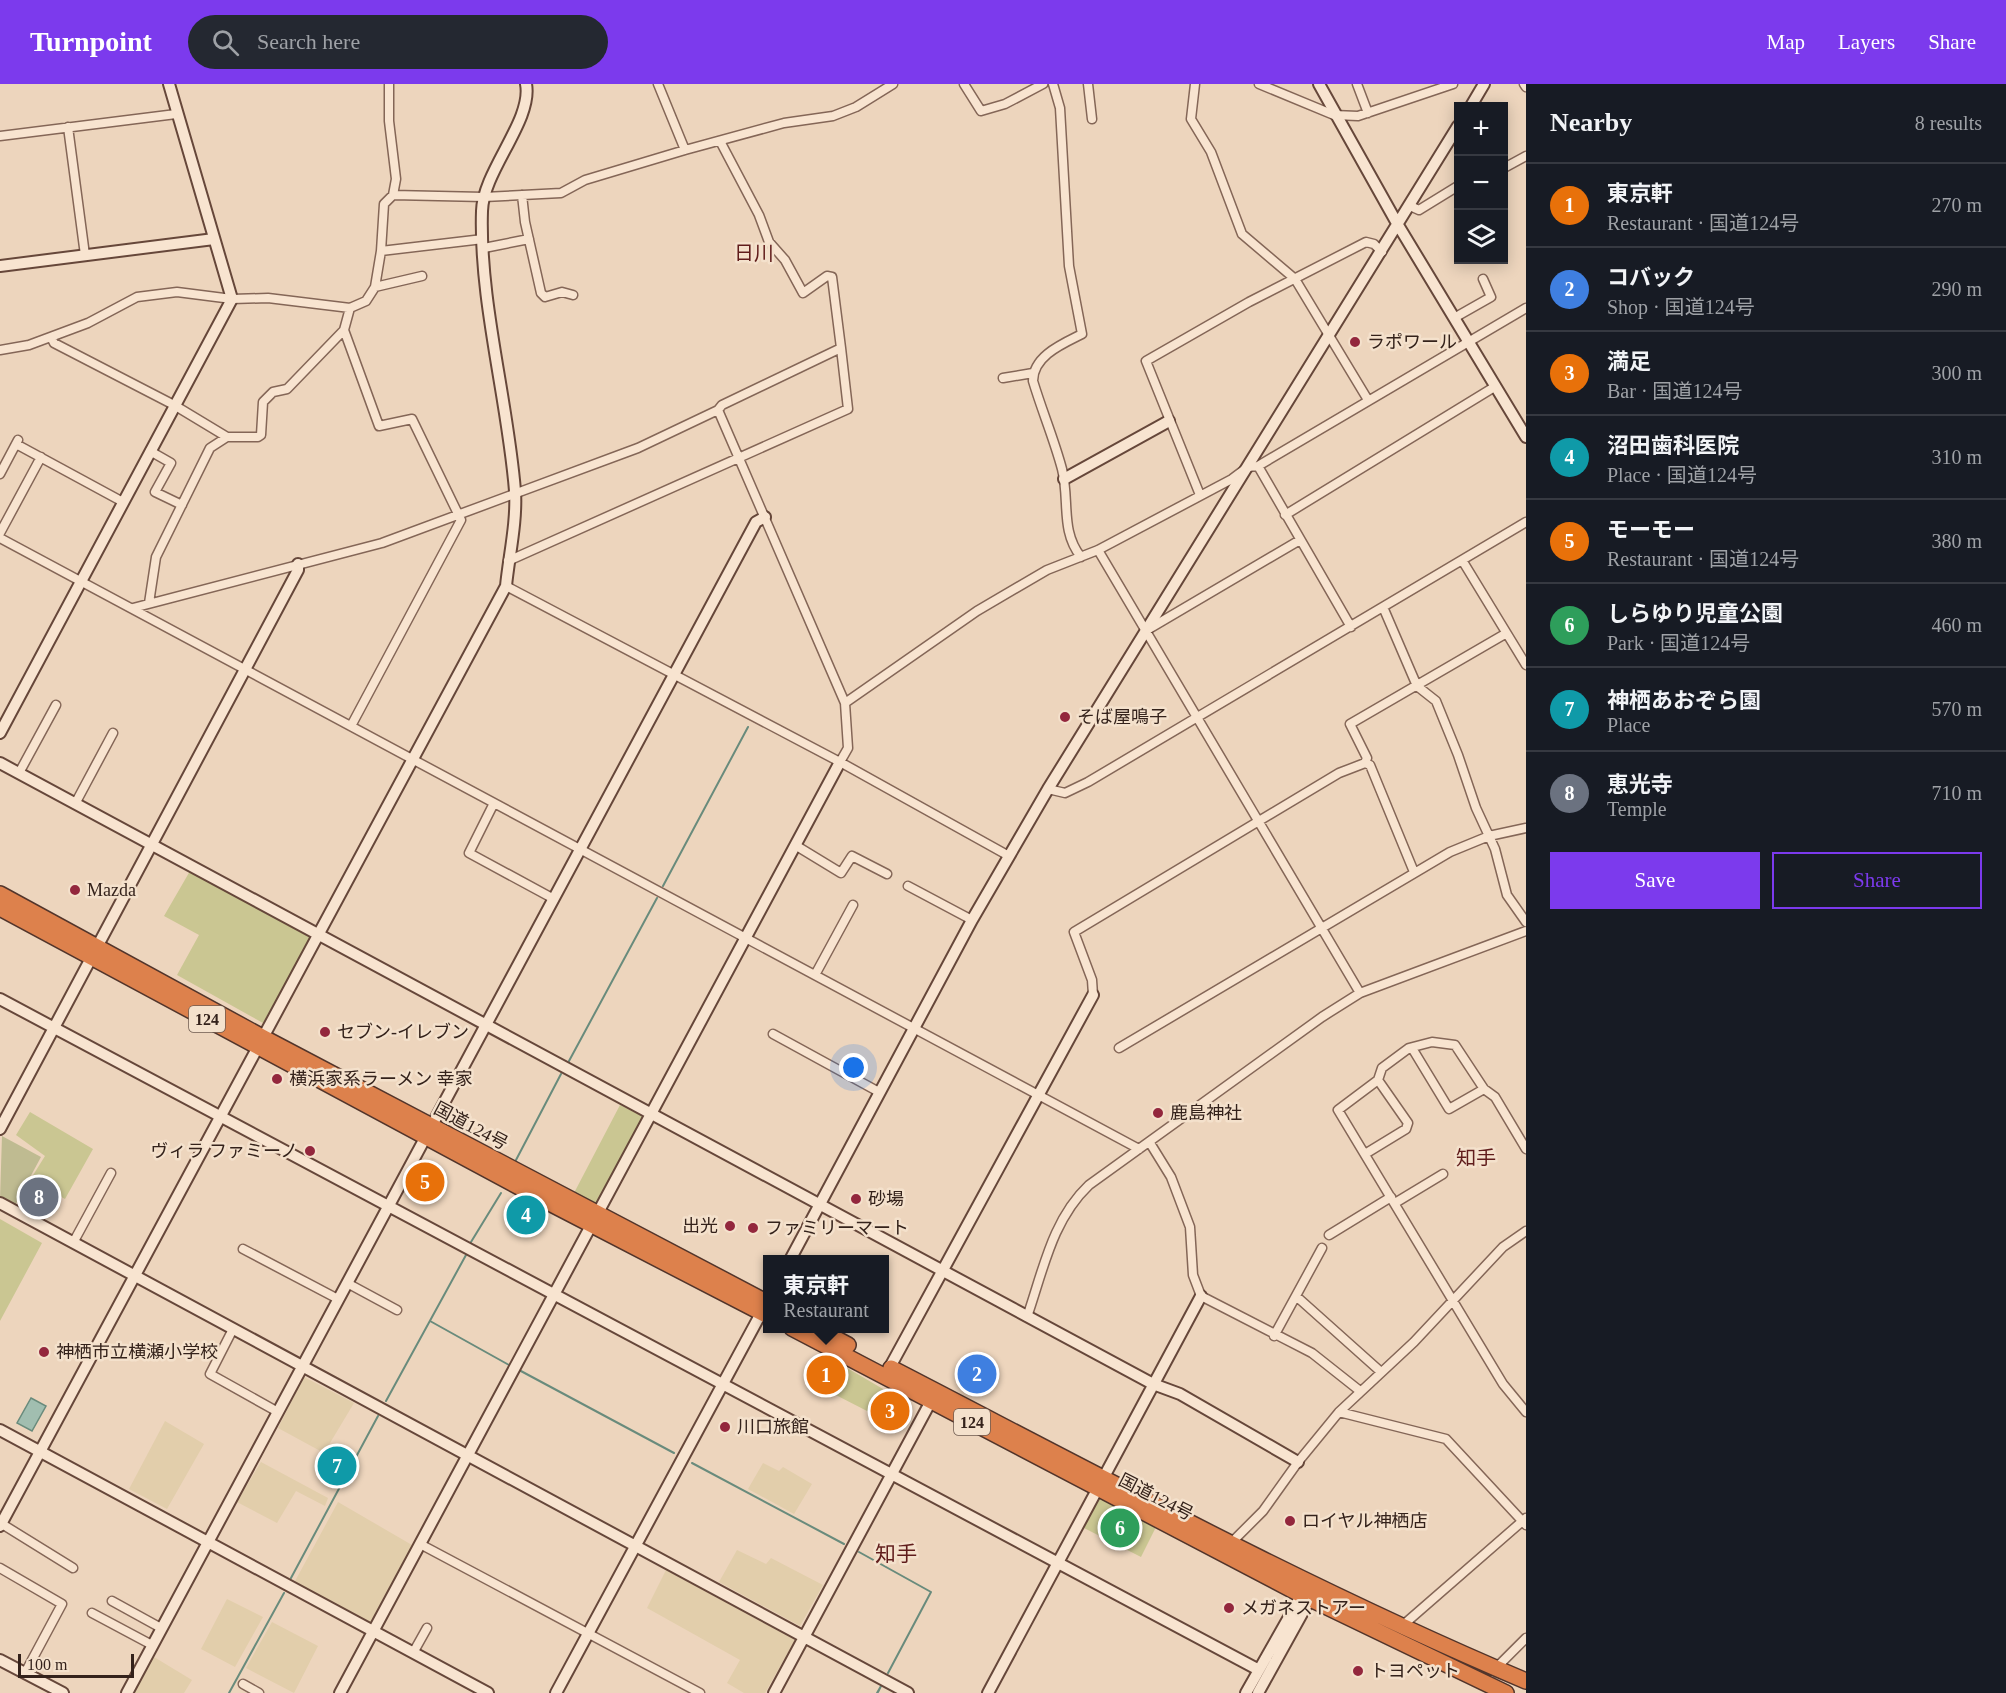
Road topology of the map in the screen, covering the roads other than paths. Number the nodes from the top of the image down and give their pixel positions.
1 (169, 84) edge
2 (389, 84) edge
3 (526, 84) edge
4 (658, 84) edge
5 (893, 84) edge
6 (964, 84) edge
7 (1043, 84) edge
8 (1053, 84) edge
9 (1088, 84) edge
10 (1196, 84) edge
11 (1259, 84) edge
12 (1319, 84) edge
13 (1357, 84) edge
14 (1453, 84) edge
15 (1484, 84) edge
16 (1473, 102) edge
17 (1368, 112) junction
18 (176, 114) junction
19 (1334, 115) junction
20 (1092, 119) dead end
21 (68, 127) junction
22 (1454, 133) edge
23 (0, 136) edge
24 (720, 141) junction
25 (685, 150) junction
26 (1526, 156) edge
27 (1508, 165) edge
28 (1454, 188) edge
29 (393, 195) junction
30 (522, 195) junction
31 (484, 197) junction
32 (1410, 206) junction
33 (1398, 225) junction
34 (214, 239) junction
35 (529, 239) junction
36 (483, 244) junction
37 (381, 251) junction
38 (1382, 252) junction
39 (85, 255) junction
40 (0, 266) edge
41 (422, 276) dead end
42 (1295, 279) junction
43 (1483, 279) dead end
44 (375, 287) junction
45 (573, 295) dead end
46 (232, 299) junction
47 (350, 308) junction
48 (1526, 308) edge
49 (1455, 318) junction
50 (344, 330) junction
51 (1328, 336) junction
52 (51, 337) junction
53 (1468, 340) junction
54 (842, 348) junction
55 (0, 350) edge
56 (1033, 373) junction
57 (1003, 378) dead end
58 (1496, 386) junction
59 (1368, 400) junction
60 (174, 405) junction
61 (718, 410) junction
62 (1169, 421) junction
63 (1524, 430) edge
64 (227, 437) junction
65 (150, 451) junction
66 (41, 457) junction
67 (738, 457) junction
68 (1253, 466) junction
69 (0, 474) edge
70 (1064, 479) junction
71 (515, 494) junction
72 (1200, 495) junction
73 (123, 502) junction
74 (182, 504) junction
75 (1285, 515) junction
76 (458, 516) junction
77 (765, 517) junction
78 (1526, 522) edge
79 (0, 532) edge
80 (0, 538) edge
81 (1300, 540) junction
82 (1098, 550) junction
83 (1081, 557) junction
84 (1462, 560) junction
85 (508, 561) junction
86 (298, 564) junction
87 (81, 582) junction
88 (506, 586) junction
89 (149, 603) junction
90 (133, 608) junction
91 (1383, 608) junction
92 (1351, 627) junction
93 (1145, 631) junction
94 (1505, 634) junction
95 (1526, 665) edge
96 (244, 670) junction
97 (674, 675) junction
98 (1417, 686) junction
99 (845, 703) junction
100 (56, 705) dead end
101 (1196, 717) junction
102 (351, 726) junction
103 (0, 733) edge
104 (113, 733) dead end
105 (413, 760) junction
106 (840, 762) junction
107 (0, 763) edge
108 (1365, 763) junction
109 (19, 773) junction
110 (1048, 789) junction
111 (494, 803) junction
112 (75, 804) junction
113 (1260, 822) junction
114 (1526, 828) edge
115 (1489, 836) junction
116 (150, 845) junction
117 (795, 845) junction
118 (580, 850) junction
119 (1009, 856) junction
120 (1414, 872) junction
121 (887, 874) dead end
122 (908, 886) dead end
123 (0, 894) edge
124 (554, 899) junction
125 (853, 905) dead end
126 (0, 908) edge
127 (972, 920) junction
128 (1526, 922) edge
129 (1321, 929) junction
130 (1526, 932) edge
131 (319, 936) junction
132 (746, 937) junction
133 (95, 952) junction
134 (814, 975) junction
135 (1360, 993) junction
136 (1093, 995) joint
137 (0, 999) edge
138 (485, 1025) junction
139 (54, 1028) junction
140 (913, 1028) junction
141 (773, 1034) dead end
142 (261, 1043) junction
143 (1119, 1048) dead end
144 (1412, 1048) junction
145 (1378, 1080) junction
146 (1484, 1089) junction
147 (879, 1092) junction
148 (1038, 1094) junction
149 (651, 1114) junction
150 (222, 1116) junction
151 (1, 1124) edge
152 (1526, 1130) edge
153 (1515, 1131) junction
154 (429, 1132) junction
155 (1150, 1143) junction
156 (1139, 1149) junction
157 (1526, 1149) edge
158 (1365, 1154) junction
159 (111, 1173) dead end
160 (1443, 1174) dead end
161 (1393, 1200) junction
162 (0, 1203) edge
163 (388, 1205) junction
164 (819, 1205) junction
165 (593, 1219) junction
166 (1526, 1232) edge
167 (1329, 1235) dead end
168 (73, 1243) junction
169 (1322, 1248) dead end
170 (243, 1249) dead end
171 (793, 1255) edge
172 (943, 1272) junction
173 (135, 1277) junction
174 (347, 1283) junction
175 (555, 1293) junction
176 (1201, 1296) junction
177 (1296, 1296) junction
178 (338, 1299) junction
179 (1454, 1300) junction
180 (763, 1305) edge
181 (397, 1310) dead end
182 (763, 1312) edge
183 (1028, 1317) junction
184 (233, 1329) junction
185 (800, 1333) edge
186 (824, 1333) edge
187 (1274, 1336) junction
188 (302, 1366) junction
189 (891, 1368) junction
190 (1381, 1372) junction
191 (723, 1384) junction
192 (1153, 1384) junction
193 (1360, 1391) junction
194 (931, 1401) junction
195 (278, 1412) junction
196 (1339, 1412) junction
197 (1526, 1412) edge
198 (0, 1430) edge
199 (41, 1452) junction
200 (467, 1456) junction
201 (1298, 1462) junction
202 (892, 1474) junction
203 (1100, 1483) junction
204 (1525, 1521) edge
205 (1, 1525) edge
206 (208, 1542) junction
207 (420, 1544) junction
208 (1230, 1544) junction
209 (635, 1546) junction
210 (1058, 1562) junction
211 (0, 1568) edge
212 (73, 1568) dead end
213 (1307, 1592) junction
214 (112, 1601) dead end
215 (92, 1613) dead end
216 (1402, 1626) junction
217 (161, 1628) junction
218 (427, 1628) dead end
219 (373, 1632) junction
220 (589, 1632) junction
221 (804, 1636) junction
222 (1526, 1638) edge
223 (1441, 1643) junction
224 (152, 1645) junction
225 (414, 1653) junction
226 (0, 1660) edge
227 (1496, 1668) junction
228 (1259, 1670) junction
229 (25, 1673) junction
230 (1526, 1681) edge
231 (1485, 1683) junction
232 (243, 1684) dead end
233 (63, 1693) edge
234 (127, 1693) edge
235 (259, 1693) edge
236 (340, 1693) edge
237 (488, 1693) edge
238 (556, 1693) edge
239 (700, 1693) edge
240 (774, 1693) edge
241 (908, 1693) edge
242 (988, 1693) edge
243 (1246, 1693) edge
244 (1258, 1693) edge
245 (1506, 1693) edge

1 - 18 street
2 - 29 street
3 - 31 street
4 - 25 street
5 - 24 street
6 - 7 street
8 - 56 street
9 - 20 street
10 - 42 street
11 - 19 street
12 - 19 street
13 - 17 street
14 - 17 street
15 - 16 street
17 - 19 street
18 - 21 street
18 - 34 street
19 - 33 street
21 - 23 street
21 - 39 street
22 - 32 street
24 - 25 street
24 - 54 street
25 - 30 street
26 - 27 street
28 - 32 street
29 - 31 street
29 - 37 street
30 - 31 street
30 - 35 street
31 - 36 street
32 - 33 street
33 - 38 street
33 - 49 street
34 - 39 street
34 - 46 street
35 - 36 street
35 - 45 street
36 - 37 street
36 - 71 street
37 - 44 street
38 - 42 street
38 - 51 street
39 - 40 street
41 - 44 street
42 - 51 street
42 - 62 street
43 - 49 street
44 - 47 street
46 - 47 street
46 - 52 street
46 - 60 street
47 - 50 street
48 - 53 street
49 - 53 street
50 - 64 street
50 - 76 street
51 - 59 street
51 - 68 street
52 - 55 street
52 - 60 street
53 - 58 street
53 - 59 street
54 - 61 street
54 - 67 street
56 - 57 street
56 - 70 street
58 - 63 street
58 - 75 street
59 - 68 street
60 - 64 street
60 - 65 street
61 - 67 street
61 - 71 street
62 - 70 street
62 - 72 street
64 - 74 street
65 - 73 street
65 - 74 street
66 - 69 street
66 - 73 street
66 - 79 street
67 - 77 street
67 - 85 street
68 - 72 street
68 - 75 street
68 - 93 street
70 - 83 street
71 - 76 street
71 - 85 street
72 - 82 street
73 - 87 street
74 - 89 street
75 - 81 street
76 - 86 street
76 - 102 street
77 - 97 street
77 - 99 street
78 - 84 street
80 - 87 street
81 - 92 street
81 - 93 street
82 - 83 street
82 - 93 street
83 - 99 street
84 - 91 street
84 - 94 street
85 - 88 street
86 - 89 street
86 - 96 street
87 - 90 street
87 - 103 street
88 - 97 street
88 - 105 street
89 - 90 street
90 - 96 street
91 - 92 street
91 - 98 street
92 - 101 street
93 - 101 street
93 - 110 street
94 - 95 street
94 - 98 street
96 - 102 street
96 - 116 street
97 - 106 street
97 - 118 street
98 - 108 street
98 - 115 street
99 - 106 street
100 - 109 street
101 - 110 street
101 - 113 street
102 - 105 street
104 - 112 street
105 - 111 street
105 - 131 street
106 - 117 street
106 - 119 street
107 - 109 street
108 - 113 street
108 - 120 street
109 - 112 street
110 - 119 street
111 - 118 street
111 - 124 street
112 - 116 street
113 - 129 street
113 - 136 street
114 - 115 street
115 - 120 street
115 - 128 street
116 - 131 street
116 - 133 street
117 - 121 street
117 - 132 street
118 - 124 street
118 - 132 street
119 - 127 street
120 - 129 street
122 - 127 street
123 - 133 highway, 国道124号 / 124
124 - 138 street
125 - 134 street
126 - 133 highway, 国道124号 / 124
127 - 140 street
129 - 135 street
129 - 143 street
130 - 135 street
131 - 138 street
131 - 142 street
132 - 134 street
132 - 149 street
133 - 139 street
133 - 142 highway, 国道124号 / 124
134 - 140 street
135 - 155 street
136 - 148 street
137 - 139 street
138 - 149 street
138 - 154 street
139 - 150 street
139 - 151 street
140 - 147 street
140 - 148 street
141 - 147 street
142 - 150 street
142 - 154 highway, 国道124号 / 124
144 - 145 street
144 - 146 street
144 - 146 street
145 - 158 street
145 - 158 street
146 - 153 street
147 - 164 street
148 - 156 street
148 - 172 street
149 - 164 street
149 - 165 street
150 - 163 street
150 - 173 street
152 - 153 street
153 - 157 street
154 - 163 street
154 - 165 highway, 国道124号 / 124
155 - 156 street
155 - 176 street
156 - 183 street
158 - 161 street
159 - 168 street
160 - 161 street
161 - 167 street
161 - 179 street
162 - 168 street
163 - 174 street
163 - 175 street
164 - 171 street
164 - 172 street
165 - 175 street
165 - 180 highway, 国道124号 / 124
166 - 179 street
168 - 173 street
169 - 177 street
170 - 178 street
172 - 183 street
172 - 189 street
173 - 184 street
173 - 199 street
174 - 178 street
174 - 181 street
175 - 191 street
175 - 200 street
176 - 187 street
176 - 192 street
177 - 187 street
177 - 190 street
178 - 188 street
179 - 190 street
179 - 197 street
182 - 191 street
183 - 192 street
184 - 188 street
184 - 195 street
185 - 194 highway, 国道124号 / 124
186 - 189 highway, 国道124号 / 124
187 - 193 street
188 - 195 street
188 - 200 street
189 - 203 highway, 国道124号 / 124
190 - 193 street
191 - 202 street
191 - 209 street
192 - 201 street
192 - 203 street
193 - 196 street
194 - 202 street
194 - 203 highway, 国道124号 / 124
195 - 206 street
196 - 201 street
196 - 204 street
198 - 199 street
199 - 205 street
199 - 206 street
200 - 207 street
200 - 209 street
201 - 208 street
202 - 210 street
202 - 221 street
203 - 208 highway, 国道124号 / 124
203 - 210 street
203 - 213 highway, 国道124号 / 124
204 - 216 street
205 - 212 street
206 - 217 street
206 - 219 street
207 - 219 street
207 - 220 street
208 - 213 highway, 国道124号 / 124
209 - 220 street
209 - 221 street
210 - 228 street
210 - 242 street
211 - 229 street
213 - 216 highway, 国道124号 / 124
213 - 228 street
213 - 231 highway, 国道124号 / 124
213 - 244 street
214 - 217 street
215 - 224 street
216 - 223 highway, 国道124号 / 124
217 - 224 street
218 - 225 street
219 - 225 street
219 - 236 street
220 - 238 street
220 - 239 street
221 - 240 street
221 - 241 street
222 - 227 street
223 - 227 highway, 国道124号 / 124
223 - 231 highway
224 - 234 street
225 - 237 street
226 - 229 street
227 - 230 highway, 国道124号 / 124
228 - 243 street
229 - 233 street
231 - 245 highway, 国道124号 / 124
232 - 235 street

